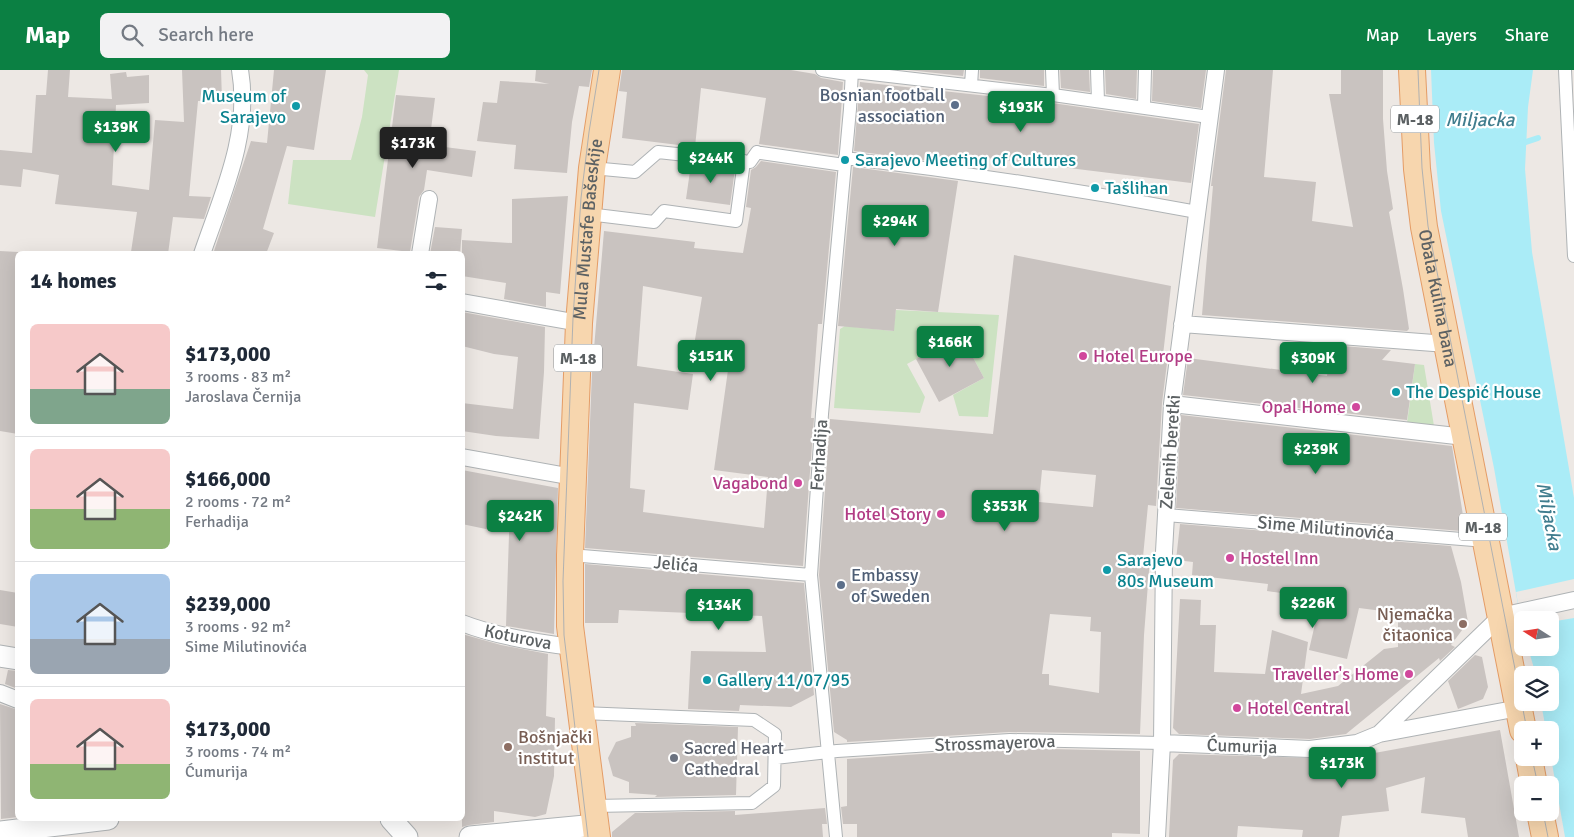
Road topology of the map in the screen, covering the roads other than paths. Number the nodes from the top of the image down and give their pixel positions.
1 (240, 70) edge
2 (607, 70) edge
3 (822, 70) edge
4 (972, 70) edge
5 (1052, 70) edge
6 (1097, 70) edge
7 (1145, 70) edge
8 (1216, 70) edge
9 (1412, 70) edge
10 (1565, 70) edge
11 (852, 71) edge
12 (971, 85) junction
13 (1053, 95) junction
14 (1098, 102) junction
15 (1144, 107) junction
16 (1209, 117) junction
17 (744, 161) junction
18 (845, 161) junction
19 (592, 168) junction
20 (429, 199) dead end
21 (1197, 212) junction
22 (588, 214) junction
23 (203, 251) edge
24 (420, 251) edge
25 (1574, 256) edge
26 (465, 303) edge
27 (579, 323) junction
28 (1182, 324) junction
29 (1446, 344) junction
30 (1172, 404) junction
31 (1465, 437) junction
32 (465, 458) edge
33 (573, 477) junction
34 (1166, 515) junction
35 (1486, 541) junction
36 (570, 554) junction
37 (811, 575) junction
38 (1574, 600) edge
39 (1510, 614) junction
40 (465, 624) edge
41 (573, 647) junction
42 (0, 656) edge
43 (15, 658) edge
44 (0, 693) edge
45 (15, 699) edge
46 (582, 713) junction
47 (1521, 719) edge
48 (1379, 734) junction
49 (1162, 743) junction
50 (828, 752) junction
51 (774, 758) junction
52 (76, 821) edge
53 (393, 821) edge
54 (1542, 821) edge
55 (596, 823) edge
56 (29, 824) edge
57 (0, 832) edge
58 (407, 837) edge
59 (470, 837) edge
60 (836, 837) edge
61 (1157, 837) edge
62 (1545, 837) edge

1 - 23 street
2 - 19 main road, Mula Mustafe Bašeskije / M-18
3 - 11 street
4 - 12 street
5 - 13 street
6 - 14 street
7 - 15 street
8 - 16 street, Zelenih beretki
9 - 29 main road, Obala Kulina bana / M-18
10 - 25 street
11 - 12 street
11 - 18 street, Ferhadija
12 - 13 street
13 - 14 street
14 - 15 street
15 - 16 street
16 - 21 street, Zelenih beretki
17 - 18 street
17 - 19 street
17 - 22 street
18 - 21 street
18 - 37 street, Ferhadija
19 - 22 main road, Mula Mustafe Bašeskije / M-18
20 - 24 street
21 - 28 street, Zelenih beretki
22 - 27 main road, Mula Mustafe Bašeskije / M-18
26 - 27 street
27 - 33 main road, Mula Mustafe Bašeskije / M-18
28 - 29 street
28 - 30 street, Zelenih beretki
29 - 31 main road, Obala Kulina bana / M-18
30 - 31 street
30 - 34 street, Zelenih beretki
31 - 35 main road, Obala Kulina bana / M-18
32 - 33 street
33 - 36 main road, Mula Mustafe Bašeskije / M-18
34 - 35 street, Sime Milutinovića
34 - 49 street, Zelenih beretki
35 - 39 main road, Obala Kulina bana / M-18
36 - 37 street, Jelića
36 - 41 main road, Mula Mustafe Bašeskije / M-18
37 - 50 street, Ferhadija
38 - 39 street
39 - 47 main road, Obala Kulina bana / M-18
39 - 48 street, Ćumurija
40 - 41 street, Koturova
41 - 46 main road, Mula Mustafe Bašeskije / M-18
42 - 43 street
44 - 45 street
46 - 51 street
46 - 55 main road, Mula Mustafe Bašeskije / M-18
47 - 48 street, Ćumurija
48 - 49 street, Ćumurija
49 - 50 street, Strossmayerova
49 - 61 street, Zelenih beretki
50 - 51 street, Strossmayerova
50 - 60 street, Ferhadija
51 - 55 street
52 - 56 street
53 - 58 street
54 - 62 main road
55 - 59 street
56 - 57 street

